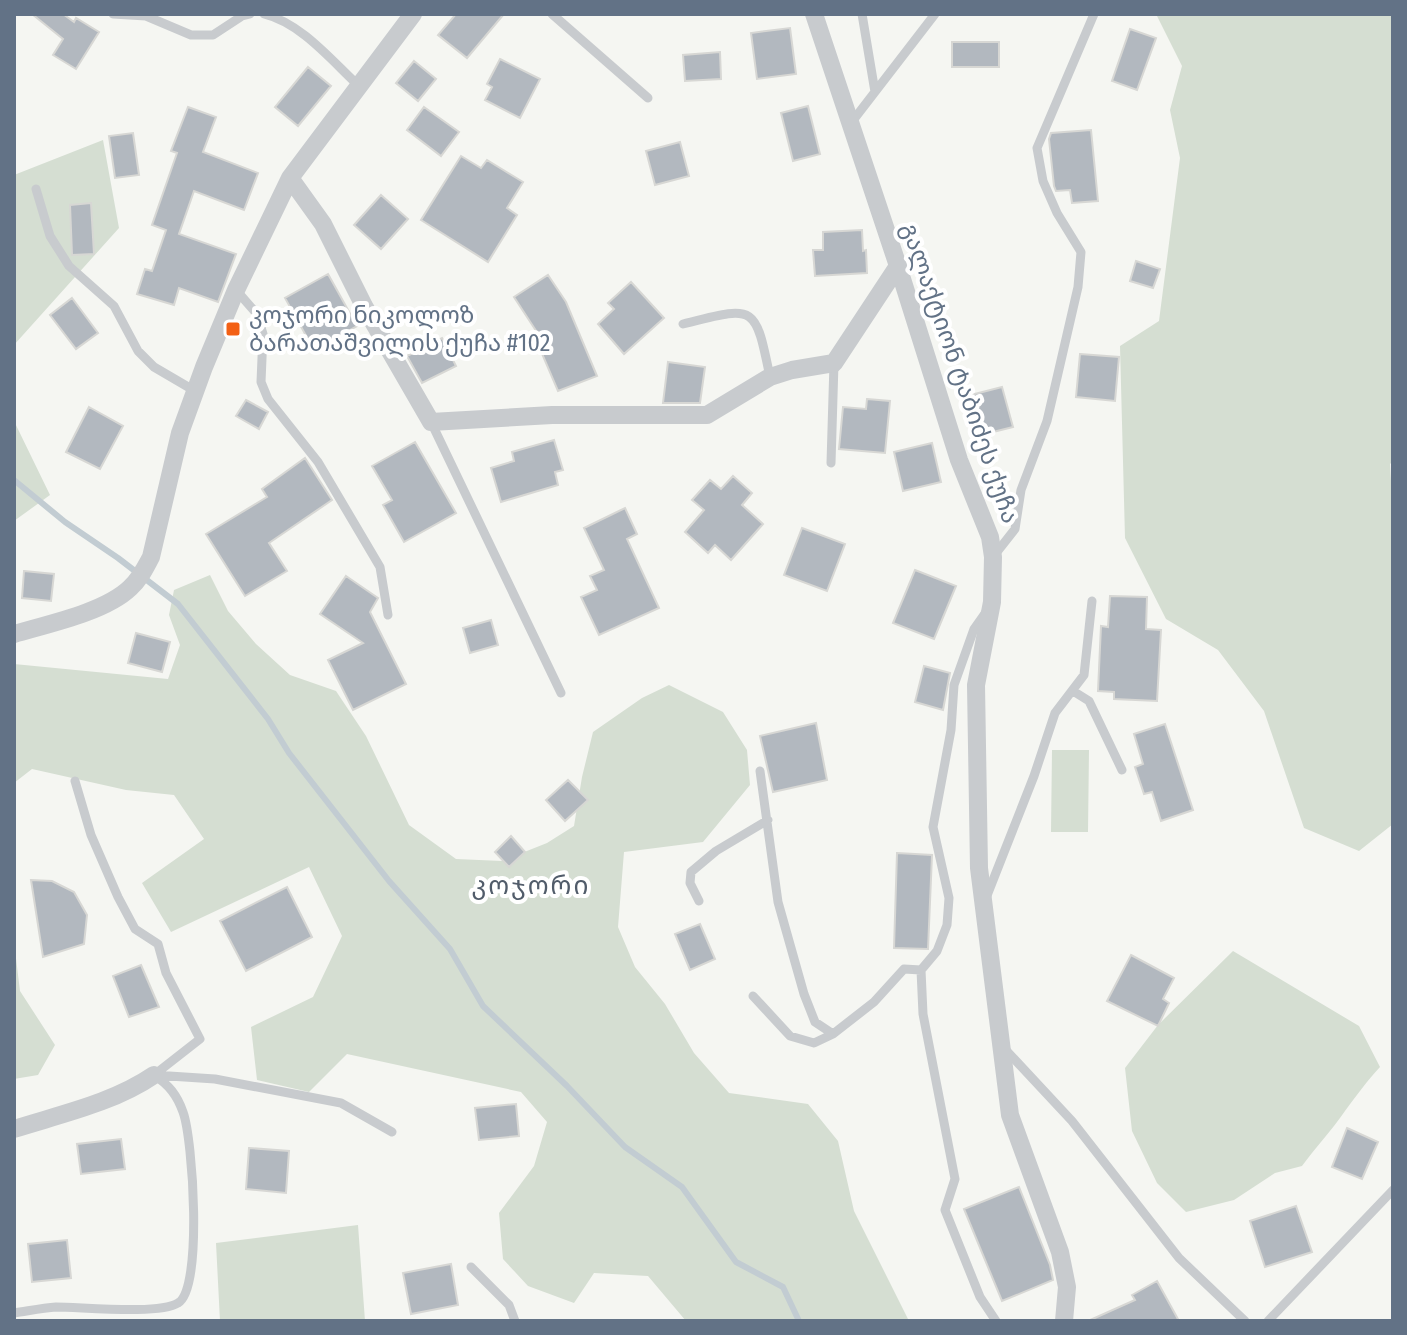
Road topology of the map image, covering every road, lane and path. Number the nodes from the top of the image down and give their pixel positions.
1 (113, 14) edge
2 (250, 14) edge
3 (264, 14) edge
4 (413, 14) edge
5 (552, 14) edge
6 (814, 14) edge
7 (862, 14) edge
8 (935, 14) edge
9 (1094, 14) edge
10 (358, 85) junction
11 (875, 92) junction
12 (648, 98) dead end
13 (851, 123) junction
14 (290, 178) junction
15 (36, 189) dead end
16 (898, 266) junction
17 (236, 290) junction
18 (683, 324) dead end
19 (834, 363) junction
20 (770, 377) junction
21 (195, 391) junction
22 (431, 422) junction
23 (831, 463) dead end
24 (993, 557) junction
25 (1092, 601) dead end
26 (992, 602) junction
27 (388, 615) dead end
28 (14, 634) edge
29 (1073, 691) junction
30 (561, 693) dead end
31 (1122, 770) dead end
32 (760, 771) dead end
33 (75, 781) dead end
34 (768, 820) junction
35 (699, 901) dead end
36 (985, 901) junction
37 (921, 970) junction
38 (753, 996) dead end
39 (833, 1034) junction
40 (1002, 1046) junction
41 (154, 1075) junction
42 (14, 1129) edge
43 (392, 1132) dead end
44 (1393, 1190) edge
45 (471, 1267) dead end
46 (14, 1313) edge
47 (515, 1321) edge
48 (996, 1321) edge
49 (1064, 1321) edge
50 (1245, 1321) edge
51 (1268, 1321) edge

1 - 2 lane
3 - 10 lane
4 - 10 street
5 - 12 lane
6 - 13 street, გალაქტიონ ტაბიძეს ქუჩა
7 - 11 lane
8 - 11 lane
9 - 24 lane
10 - 14 street
11 - 13 lane
13 - 16 street, გალაქტიონ ტაბიძეს ქუჩა
14 - 17 street
14 - 22 street
15 - 21 lane
16 - 19 street
16 - 24 street, გალაქტიონ ტაბიძეს ქუჩა
17 - 21 street
17 - 27 lane
18 - 20 lane
19 - 20 street
19 - 23 lane
20 - 22 street
21 - 28 street
22 - 30 lane
24 - 26 street, გალაქტიონ ტაბიძეს ქუჩა
25 - 29 lane
26 - 36 street, გალაქტიონ ტაბიძეს ქუჩა
26 - 37 lane
29 - 31 lane
29 - 36 lane
32 - 34 lane
33 - 41 lane
34 - 35 lane
34 - 39 lane
36 - 40 street, გალაქტიონ ტაბიძეს ქუჩა
37 - 39 lane
37 - 48 lane
38 - 39 lane
40 - 49 street, გალაქტიონ ტაბიძეს ქუჩა
40 - 50 lane
41 - 42 street
41 - 43 lane
41 - 46 lane
44 - 51 lane
45 - 47 lane

